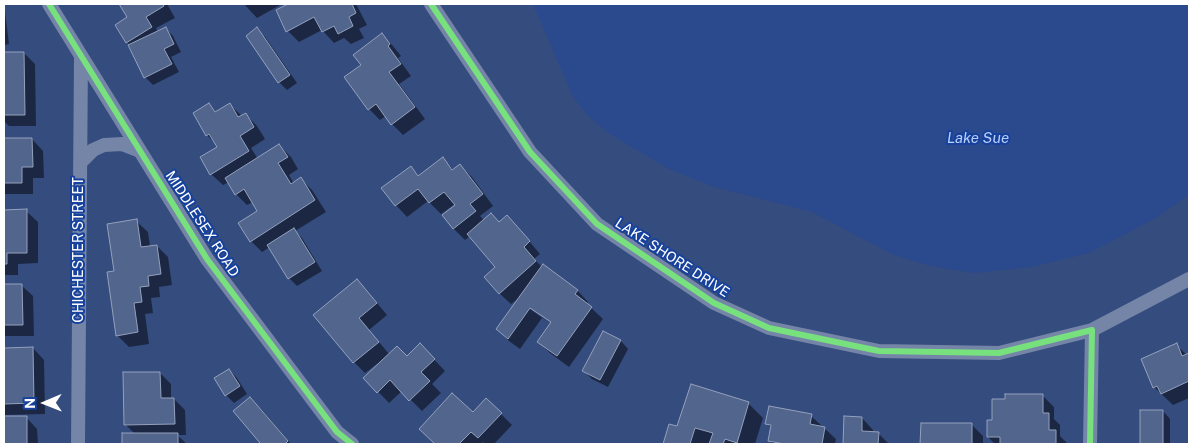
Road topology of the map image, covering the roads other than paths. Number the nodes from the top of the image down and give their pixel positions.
1 (49, 4) edge
2 (432, 4) edge
3 (80, 56) junction
4 (140, 151) junction
5 (80, 163) junction
6 (1189, 280) edge
7 (1092, 330) junction
8 (337, 438) edge
9 (78, 444) edge
10 (352, 444) edge
11 (1090, 444) edge

1 - 3 street, MIDDLESEX ROAD
2 - 7 street, LAKE SHORE DRIVE
3 - 4 street, MIDDLESEX ROAD
3 - 5 street, CHICHESTER STREET
4 - 5 street
4 - 8 street, MIDDLESEX ROAD
5 - 9 street, CHICHESTER STREET
6 - 7 street, LAKE SHORE DRIVE
7 - 11 street
8 - 10 street, MIDDLESEX ROAD

